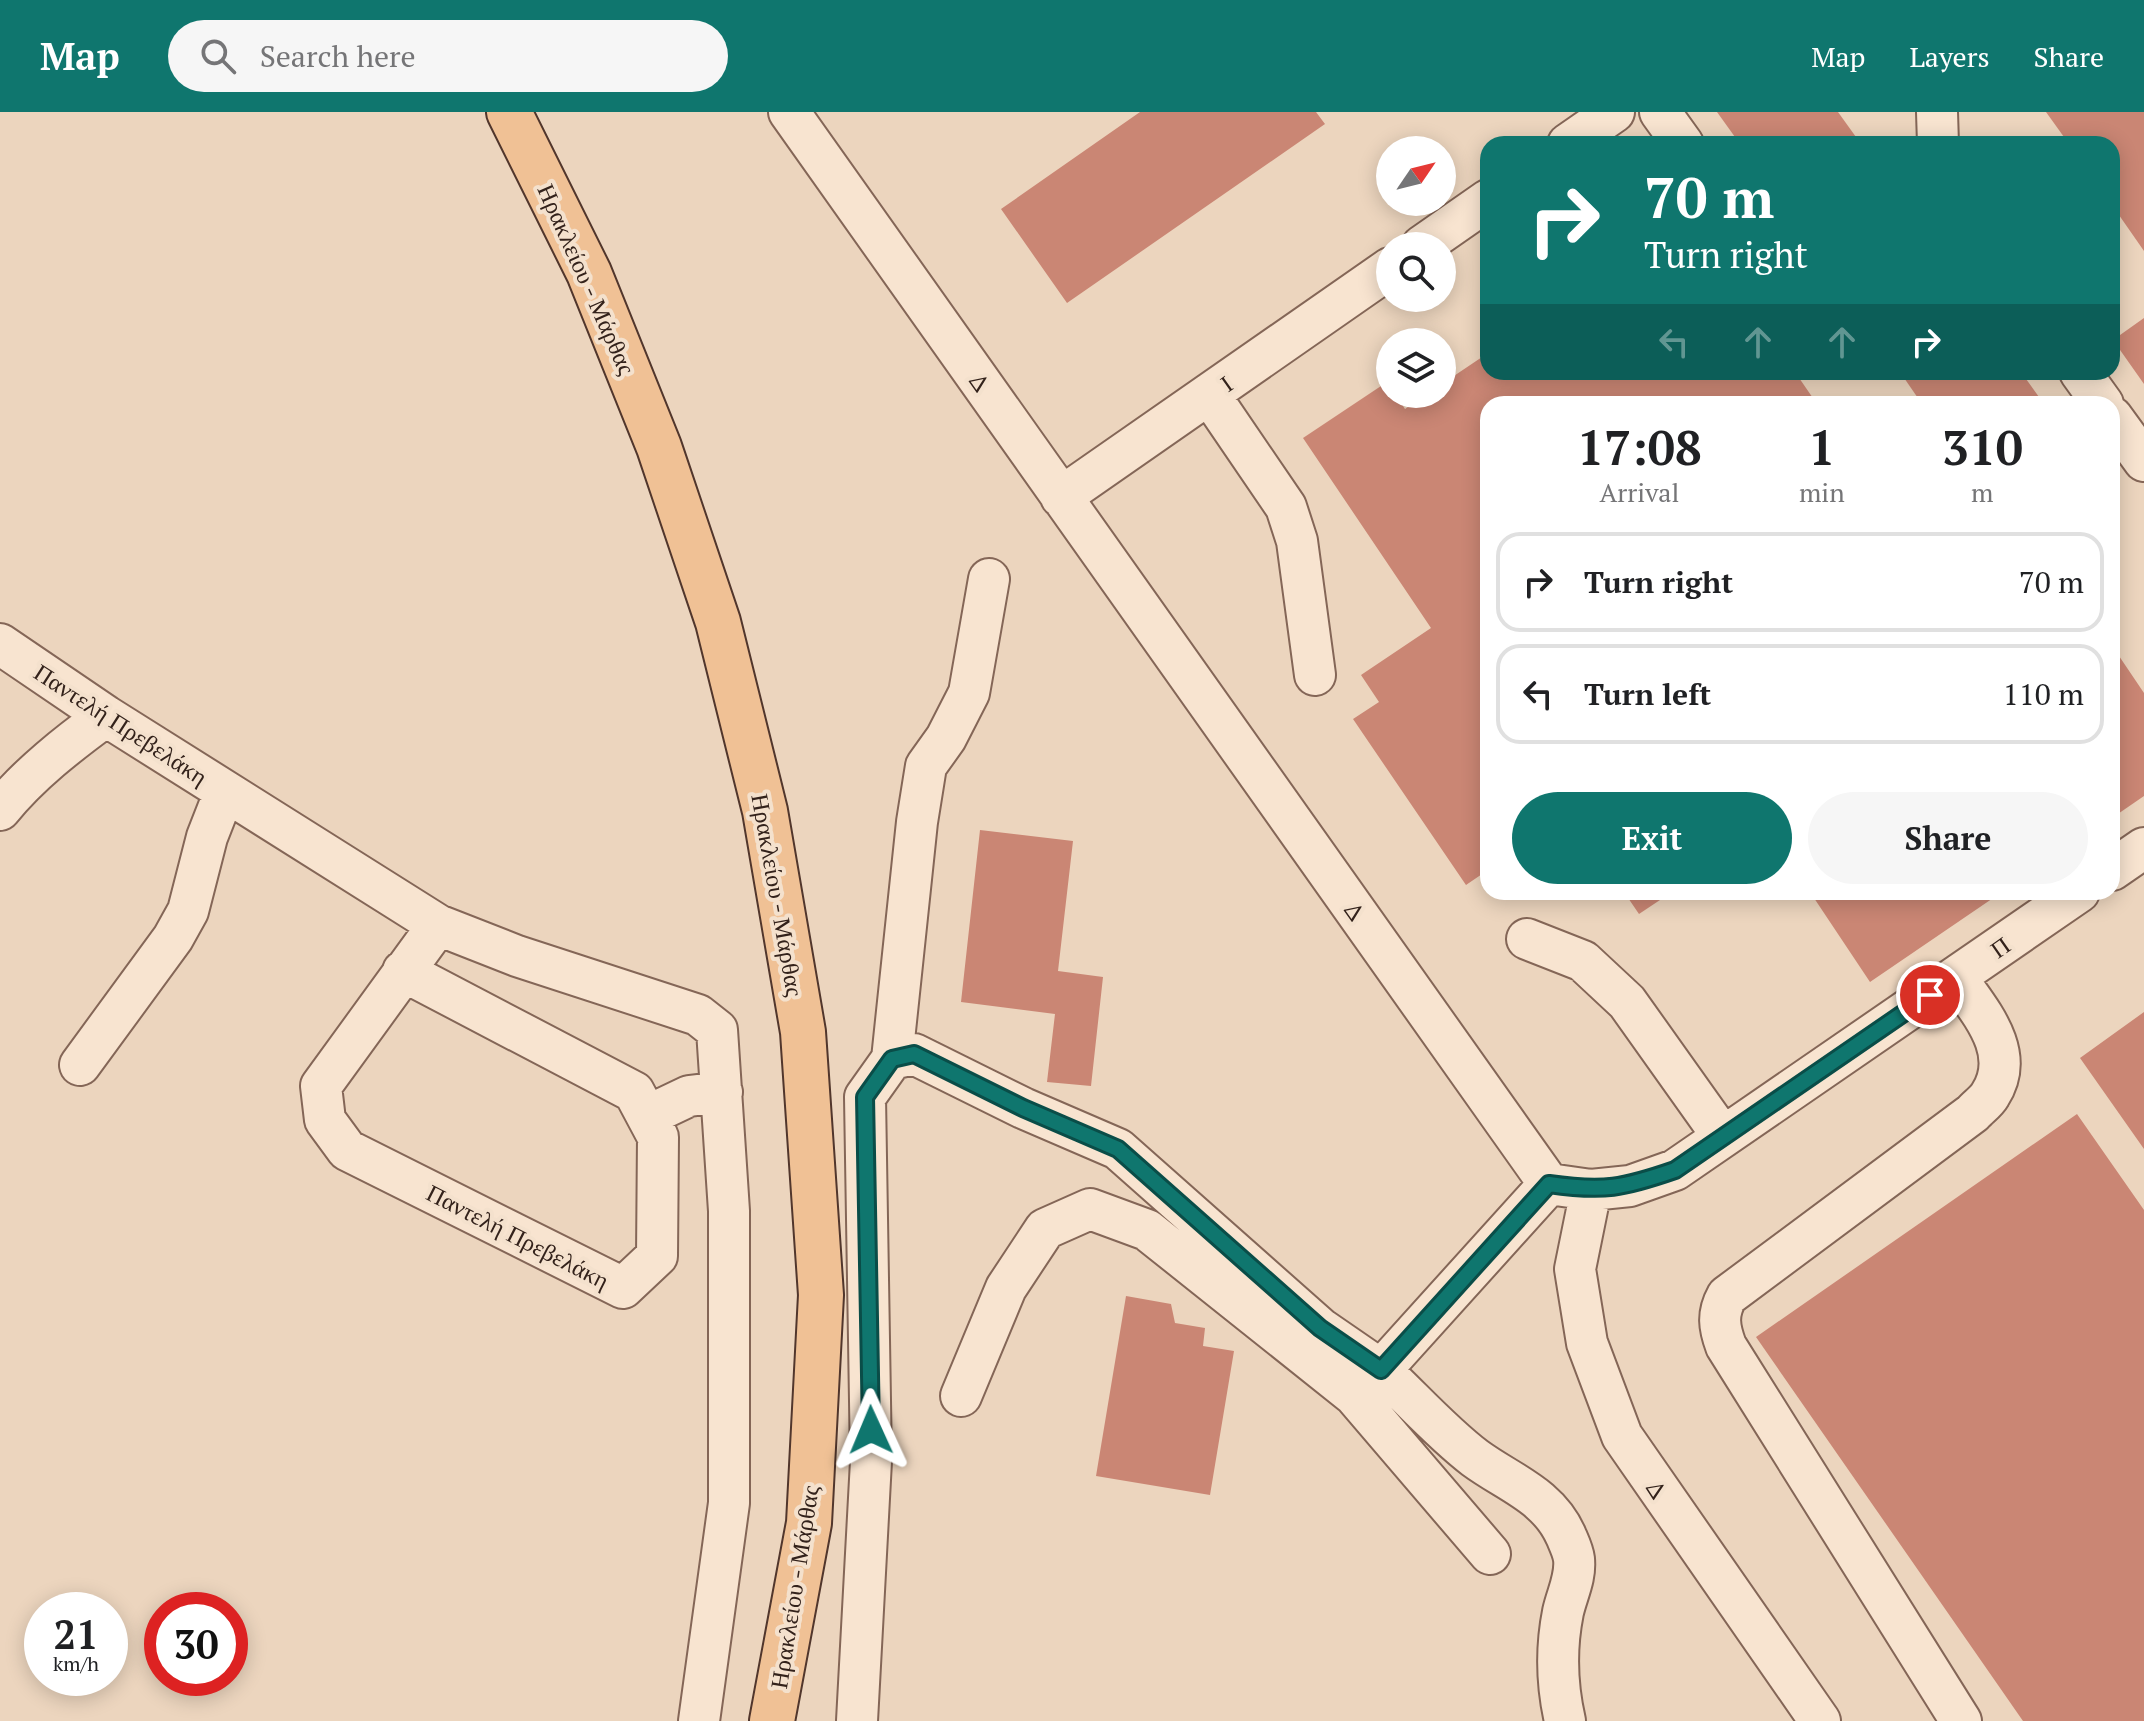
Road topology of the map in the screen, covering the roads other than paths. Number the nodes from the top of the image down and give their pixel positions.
1 (509, 112) edge
2 (789, 112) edge
3 (1614, 112) edge
4 (1660, 112) edge
5 (1937, 112) edge
6 (1580, 136) edge
7 (1677, 136) edge
8 (1938, 136) edge
9 (1480, 206) edge
10 (1442, 232) edge
11 (1376, 278) edge
12 (1209, 394) junction
13 (2120, 428) edge
14 (2144, 461) edge
15 (1061, 497) junction
16 (989, 579) dead end
17 (0, 644) edge
18 (1315, 675) dead end
19 (106, 716) junction
20 (225, 791) junction
21 (0, 810) edge
22 (2144, 848) edge
23 (2120, 864) edge
24 (2067, 900) edge
25 (438, 925) junction
26 (1527, 939) dead end
27 (403, 971) junction
28 (1956, 977) junction
29 (892, 1059) junction
30 (80, 1065) dead end
31 (722, 1092) junction
32 (647, 1116) junction
33 (1723, 1137) junction
34 (1549, 1184) junction
35 (1591, 1190) junction
36 (1368, 1383) junction
37 (961, 1396) dead end
38 (1490, 1554) dead end
39 (699, 1721) edge
40 (772, 1721) edge
41 (857, 1721) edge
42 (1565, 1721) edge
43 (1820, 1721) edge
44 (1961, 1721) edge

1 - 40 main road, Ηρακλείου - Μάρθας
2 - 15 street, Δ
3 - 6 street
4 - 7 street
5 - 8 street
9 - 10 street
11 - 12 street, Ι
12 - 15 street, Ι
12 - 18 street
13 - 14 street
15 - 34 street, Δ
16 - 29 street
17 - 19 street, Παντελή Πρεβελάκη
19 - 20 street, Παντελή Πρεβελάκη
19 - 21 street
20 - 25 street, Παντελή Πρεβελάκη
20 - 30 street
22 - 23 street
24 - 28 street, Π
25 - 27 street, Παντελή Πρεβελάκη
25 - 31 street
26 - 33 street
27 - 32 street, Παντελή Πρεβελάκη
27 - 32 street, Παντελή Πρεβελάκη
28 - 33 street, Π
28 - 44 street
29 - 36 street
29 - 41 street
31 - 32 street
31 - 39 street
33 - 35 street, Π
34 - 35 street
34 - 36 street
35 - 43 street, Δ
36 - 37 street
36 - 38 street
36 - 42 street

